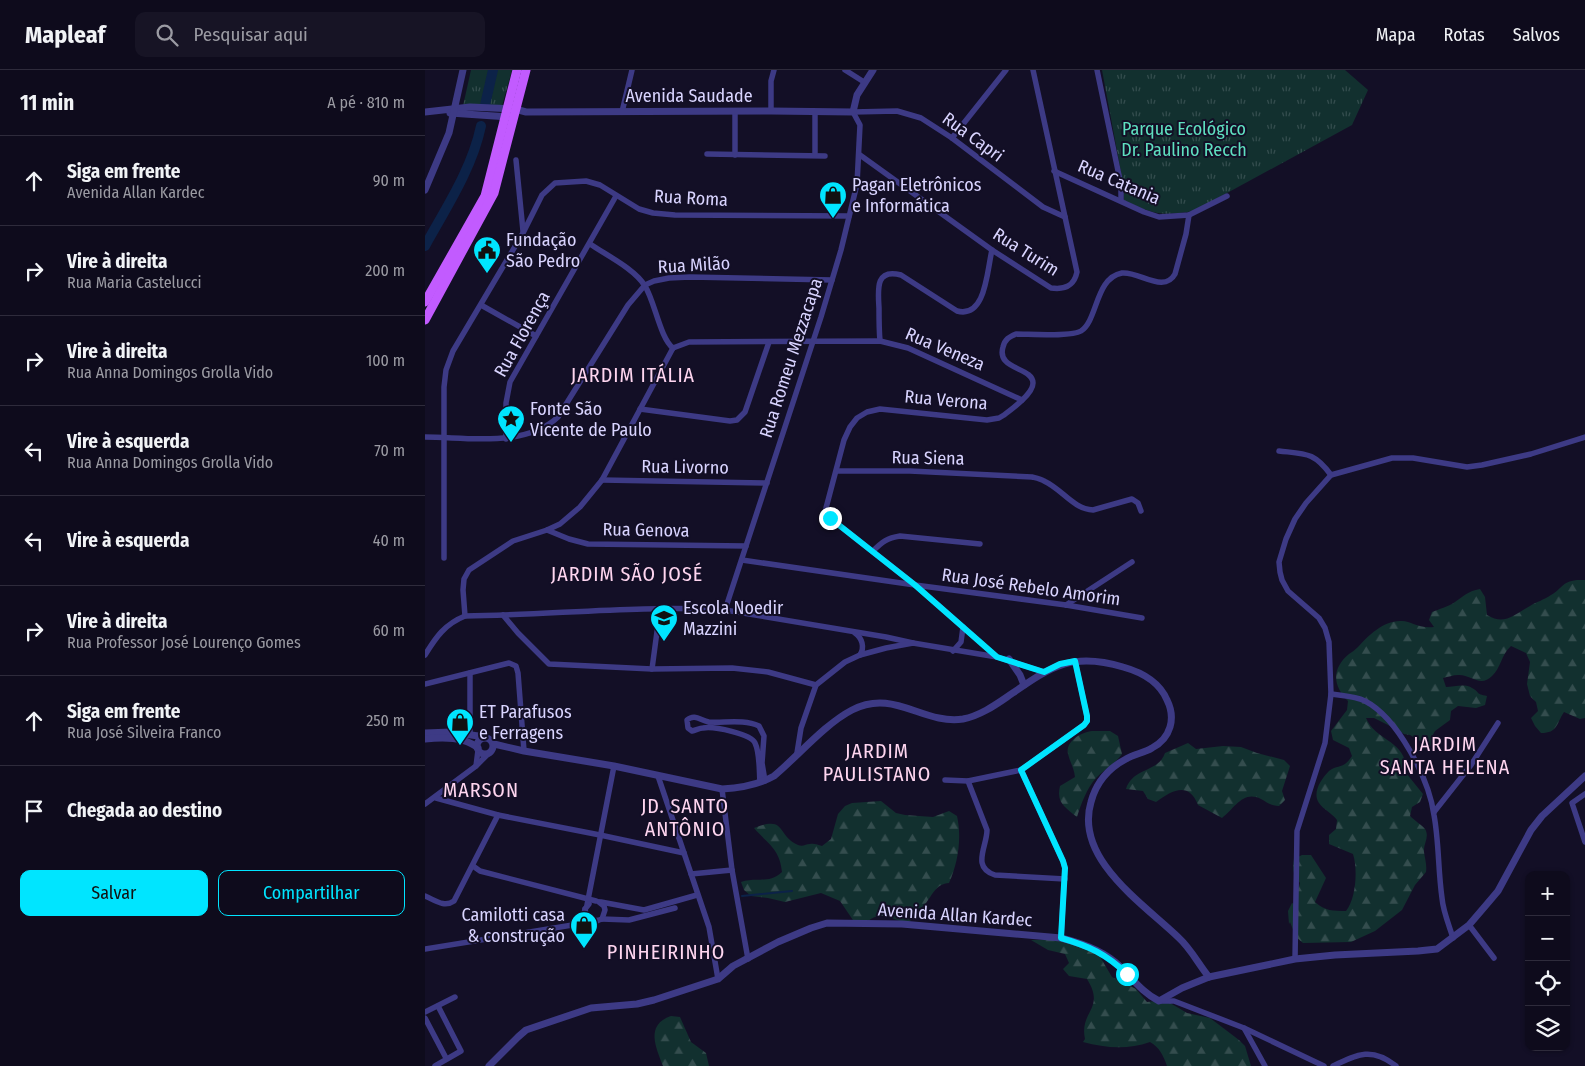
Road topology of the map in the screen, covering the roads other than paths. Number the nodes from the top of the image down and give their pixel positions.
1 (463, 70) edge
2 (517, 70) edge
3 (525, 70) edge
4 (632, 70) edge
5 (774, 70) edge
6 (845, 70) edge
7 (873, 70) edge
8 (1006, 70) edge
9 (1033, 70) edge
10 (1097, 70) edge
11 (864, 82) junction
12 (771, 110) junction
13 (455, 111) junction
14 (425, 112) edge
15 (622, 112) junction
16 (735, 112) junction
17 (815, 112) junction
18 (853, 112) junction
19 (507, 113) junction
20 (952, 138) junction
21 (707, 154) dead end
22 (735, 155) junction
23 (815, 155) junction
24 (860, 155) junction
25 (825, 156) dead end
26 (516, 160) dead end
27 (1055, 171) junction
28 (425, 190) edge
29 (616, 196) junction
30 (1227, 196) dead end
31 (1121, 200) junction
32 (1189, 215) junction
33 (849, 216) junction
34 (1065, 217) junction
35 (523, 233) junction
36 (590, 244) junction
37 (992, 250) junction
38 (832, 280) junction
39 (645, 285) junction
40 (425, 302) edge
41 (481, 305) junction
42 (425, 320) edge
43 (536, 336) junction
44 (880, 341) junction
45 (769, 342) junction
46 (812, 342) junction
47 (673, 348) junction
48 (1022, 400) junction
49 (640, 409) junction
50 (425, 437) edge
51 (444, 437) junction
52 (1585, 437) edge
53 (506, 439) junction
54 (1279, 451) dead end
55 (837, 471) junction
56 (1331, 475) junction
57 (603, 480) junction
58 (767, 483) junction
59 (1141, 511) dead end
60 (547, 530) junction
61 (980, 544) dead end
62 (746, 546) junction
63 (873, 551) junction
64 (444, 558) dead end
65 (742, 560) junction
66 (1132, 562) dead end
67 (915, 585) junction
68 (1066, 605) junction
69 (660, 609) junction
70 (725, 610) junction
71 (503, 615) junction
72 (465, 616) junction
73 (1142, 618) dead end
74 (963, 627) junction
75 (855, 632) junction
76 (886, 637) junction
77 (913, 644) junction
78 (886, 648) junction
79 (953, 650) junction
80 (425, 655) edge
81 (860, 655) junction
82 (997, 657) junction
83 (1009, 659) junction
84 (1075, 661) junction
85 (651, 669) junction
86 (1044, 672) junction
87 (470, 673) junction
88 (425, 684) edge
89 (816, 685) junction
90 (1024, 685) junction
91 (1331, 694) junction
92 (1499, 723) dead end
93 (425, 728) edge
94 (425, 733) edge
95 (470, 735) junction
96 (764, 736) junction
97 (485, 737) junction
98 (425, 739) edge
99 (754, 740) junction
100 (493, 744) junction
101 (478, 749) junction
102 (524, 751) junction
103 (489, 753) junction
104 (797, 753) junction
105 (477, 766) junction
106 (613, 766) junction
107 (1021, 770) junction
108 (658, 776) junction
109 (1585, 776) edge
110 (945, 780) dead end
111 (968, 781) junction
112 (763, 782) junction
113 (1577, 783) junction
114 (722, 789) junction
115 (1585, 794) edge
116 (1563, 795) junction
117 (436, 798) junction
118 (1572, 802) junction
119 (425, 804) edge
120 (1434, 812) junction
121 (498, 815) junction
122 (600, 834) junction
123 (1585, 842) edge
124 (684, 853) junction
125 (473, 866) junction
126 (732, 870) junction
127 (691, 874) junction
128 (1065, 879) junction
129 (697, 895) junction
130 (425, 896) edge
131 (587, 898) junction
132 (599, 902) junction
133 (618, 904) junction
134 (586, 907) junction
135 (675, 908) dead end
136 (601, 918) junction
137 (581, 924) junction
138 (1469, 925) junction
139 (1061, 938) junction
140 (1453, 938) junction
141 (425, 949) edge
142 (1494, 958) dead end
143 (1295, 959) junction
144 (748, 960) junction
145 (1209, 977) junction
146 (718, 979) junction
147 (455, 998) dead end
148 (1159, 1001) junction
149 (438, 1006) junction
150 (425, 1012) edge
151 (425, 1018) edge
152 (1244, 1028) junction
153 (446, 1058) junction
154 (435, 1066) edge
155 (489, 1066) edge
156 (1265, 1066) edge
157 (1324, 1066) edge
158 (1333, 1066) edge
159 (1396, 1066) edge

1 - 13 street
2 - 19 main road
3 - 19 main road
4 - 15 street
5 - 12 street
6 - 11 street
7 - 11 street
8 - 20 street
9 - 27 street, Rua Turim
10 - 31 street
11 - 18 street
12 - 16 street, Avenida Saudade
12 - 17 street, Avenida Saudade
13 - 14 street
13 - 19 street
13 - 28 street
15 - 16 street, Avenida Saudade
15 - 19 street, Avenida Saudade
16 - 22 street
17 - 18 street, Avenida Saudade
17 - 23 street
18 - 20 street, Rua Capri
18 - 24 street, Rua Romeu Mezzacapa
19 - 40 main road
19 - 42 main road
20 - 34 street, Rua Capri
21 - 22 street
22 - 23 street
23 - 25 street
24 - 33 street, Rua Romeu Mezzacapa
24 - 37 street, Rua Turim
26 - 35 street
27 - 31 street, Rua Catania
27 - 34 street, Rua Turim
29 - 33 street, Rua Roma
29 - 35 street, Rua Roma
29 - 36 street, Rua Florença
30 - 32 street, Rua Catania
31 - 32 street, Rua Catania
32 - 48 street, Rua Verona
33 - 38 street, Rua Romeu Mezzacapa
34 - 37 street, Rua Turim
35 - 41 street, Rua Roma
36 - 39 street
36 - 43 street, Rua Florença
37 - 44 street
38 - 39 street, Rua Milão
38 - 46 street, Rua Romeu Mezzacapa
39 - 47 street
39 - 53 street, Rua Milão
41 - 43 street
41 - 51 street, Rua Roma
43 - 53 street, Rua Florença
44 - 46 street, Rua Veneza
44 - 48 street, Rua Veneza
45 - 46 street, Rua Veneza
45 - 47 street, Rua Veneza
45 - 49 street
46 - 58 street, Rua Romeu Mezzacapa
47 - 49 street
48 - 55 street, Rua Verona
49 - 57 street
50 - 51 street, Rua Milão
51 - 53 street, Rua Milão
51 - 64 street, Rua Roma
52 - 56 street
54 - 56 street
55 - 59 street, Rua Siena
55 - 63 street, Rua Verona
56 - 91 street
57 - 58 street, Rua Livorno
57 - 60 street
58 - 62 street, Rua Romeu Mezzacapa
60 - 62 street, Rua Genova
60 - 72 street
61 - 63 street
62 - 65 street, Rua Romeu Mezzacapa
63 - 67 street
65 - 67 street, Rua José Rebelo Amorim
65 - 70 street, Rua Romeu Mezzacapa
66 - 68 street
67 - 68 street, Rua José Rebelo Amorim
67 - 74 street
68 - 73 street, Rua José Rebelo Amorim
69 - 70 street
69 - 71 street
69 - 85 street
70 - 75 street
71 - 72 street
71 - 85 street
72 - 80 street
74 - 79 street
74 - 82 street
75 - 76 street
75 - 81 street
76 - 77 street
76 - 78 street
77 - 78 street
77 - 79 street
78 - 81 street
79 - 82 street
81 - 89 street
82 - 83 street
83 - 86 street
83 - 90 street
84 - 86 street
84 - 107 street
84 - 145 street
85 - 89 street
86 - 90 street
87 - 88 street
87 - 95 street
87 - 102 street
89 - 104 street
90 - 104 street
91 - 120 street
91 - 143 street
92 - 120 street
93 - 94 street
94 - 95 street
95 - 97 street
96 - 99 street
96 - 99 street
96 - 112 street
97 - 100 street
97 - 101 street
98 - 101 street
99 - 112 street
100 - 102 street
100 - 103 street
101 - 103 street
101 - 105 street
102 - 106 street
103 - 105 street
104 - 112 street
105 - 117 street
106 - 108 street
106 - 122 street
107 - 111 street
107 - 128 street
108 - 114 street
108 - 124 street
109 - 113 street
110 - 111 street
111 - 128 street
112 - 114 street
113 - 115 street
113 - 116 street
114 - 126 street
115 - 118 street
116 - 118 street
116 - 138 street
117 - 119 street
117 - 121 street
118 - 123 street
120 - 140 street
121 - 122 street
121 - 125 street
122 - 124 street
122 - 131 street
124 - 127 street
125 - 130 street
125 - 131 street
126 - 127 street
126 - 144 street
127 - 129 street
128 - 139 street
129 - 133 street
129 - 146 street
131 - 132 street
131 - 134 street
132 - 133 street
132 - 134 street
132 - 136 street
133 - 136 street
134 - 136 street
134 - 137 street
135 - 136 street
136 - 137 street
137 - 141 street
138 - 140 street
138 - 142 street
139 - 144 street, Avenida Allan Kardec
139 - 148 street, Avenida Allan Kardec
140 - 143 street
143 - 145 street
144 - 146 street, Avenida Allan Kardec
145 - 148 street
146 - 155 street, Avenida Allan Kardec
147 - 149 street
148 - 152 street
149 - 150 street
149 - 153 street
151 - 153 street
152 - 156 street
152 - 157 street
153 - 154 street
158 - 159 street

